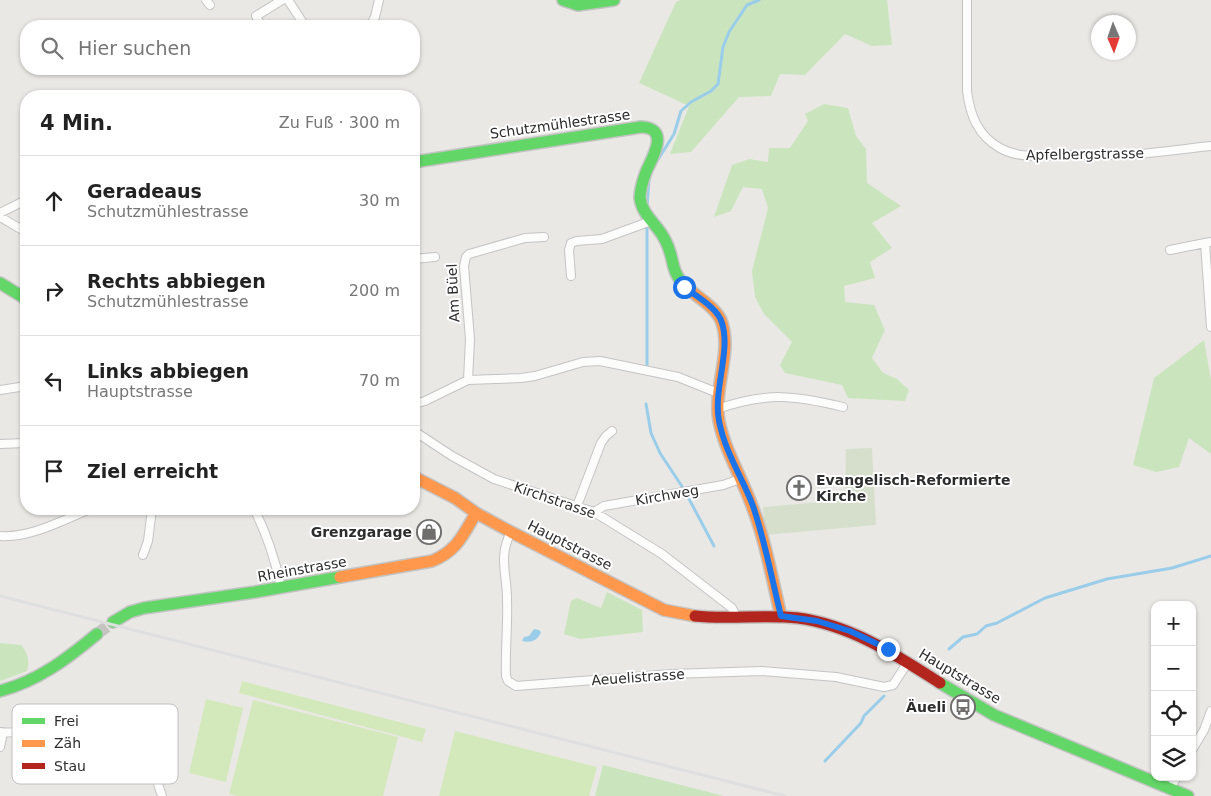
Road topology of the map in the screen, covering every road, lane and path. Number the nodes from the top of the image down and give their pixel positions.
1 (282, 0) edge
2 (288, 0) edge
3 (379, 0) edge
4 (563, 0) edge
5 (614, 0) edge
6 (967, 0) edge
7 (258, 20) edge
8 (301, 20) edge
9 (373, 20) edge
10 (1211, 146) edge
11 (420, 161) edge
12 (20, 203) edge
13 (0, 215) edge
14 (646, 219) junction
15 (20, 228) edge
16 (544, 237) dead end
17 (1208, 243) edge
18 (1170, 250) dead end
19 (435, 257) dead end
20 (420, 259) edge
21 (571, 276) dead end
22 (0, 283) edge
23 (20, 295) edge
24 (1211, 327) edge
25 (468, 380) junction
26 (20, 387) edge
27 (0, 390) edge
28 (718, 394) junction
29 (420, 402) edge
30 (843, 407) dead end
31 (717, 409) junction
32 (612, 431) dead end
33 (420, 435) edge
34 (20, 443) edge
35 (0, 444) edge
36 (740, 479) junction
37 (420, 480) edge
38 (577, 506) junction
39 (594, 512) junction
40 (476, 513) junction
41 (75, 515) edge
42 (151, 515) edge
43 (257, 515) edge
44 (511, 532) junction
45 (0, 536) edge
46 (143, 556) dead end
47 (281, 587) junction
48 (736, 616) junction
49 (781, 616) junction
50 (113, 622) tunnel mouth
51 (97, 634) tunnel mouth
52 (908, 662) junction
53 (0, 691) edge
54 (1211, 711) edge
55 (2, 732) edge
56 (1196, 743) edge
57 (0, 747) edge
58 (1174, 781) edge
59 (158, 784) edge
60 (1170, 788) junction
61 (162, 796) edge
62 (1188, 796) edge

1 - 7 street
2 - 8 street
3 - 9 street
4 - 5 main road
6 - 10 street, Apfelbergstrasse
11 - 14 main road, Schutzmühlestrasse
12 - 13 street
13 - 15 street
14 - 21 street
14 - 28 main road, Schutzmühlestrasse
16 - 25 street, Am Büel
17 - 18 street
17 - 24 street
19 - 20 street
22 - 23 main road
25 - 28 street
25 - 29 street
26 - 27 street
28 - 31 main road, Schutzmühlestrasse
30 - 31 street
31 - 36 main road, Schutzmühlestrasse
32 - 38 street
33 - 38 street, Kirchstrasse
34 - 35 street
36 - 39 street, Kirchweg
36 - 49 main road, Schutzmühlestrasse
37 - 40 main road, Hauptstrasse
38 - 39 street, Kirchstrasse
39 - 48 street, Kirchstrasse
40 - 44 main road, Hauptstrasse
40 - 47 main road, Rheinstrasse
41 - 45 street
42 - 46 street
43 - 47 street
44 - 48 main road, Hauptstrasse
44 - 52 street, Aeuelistrasse
47 - 50 main road, Rheinstrasse
48 - 49 main road, Hauptstrasse
49 - 52 main road, Hauptstrasse
51 - 53 main road
52 - 60 main road, Hauptstrasse
54 - 56 street
55 - 57 street
58 - 60 street
59 - 61 street
60 - 62 main road, Hauptstrasse

